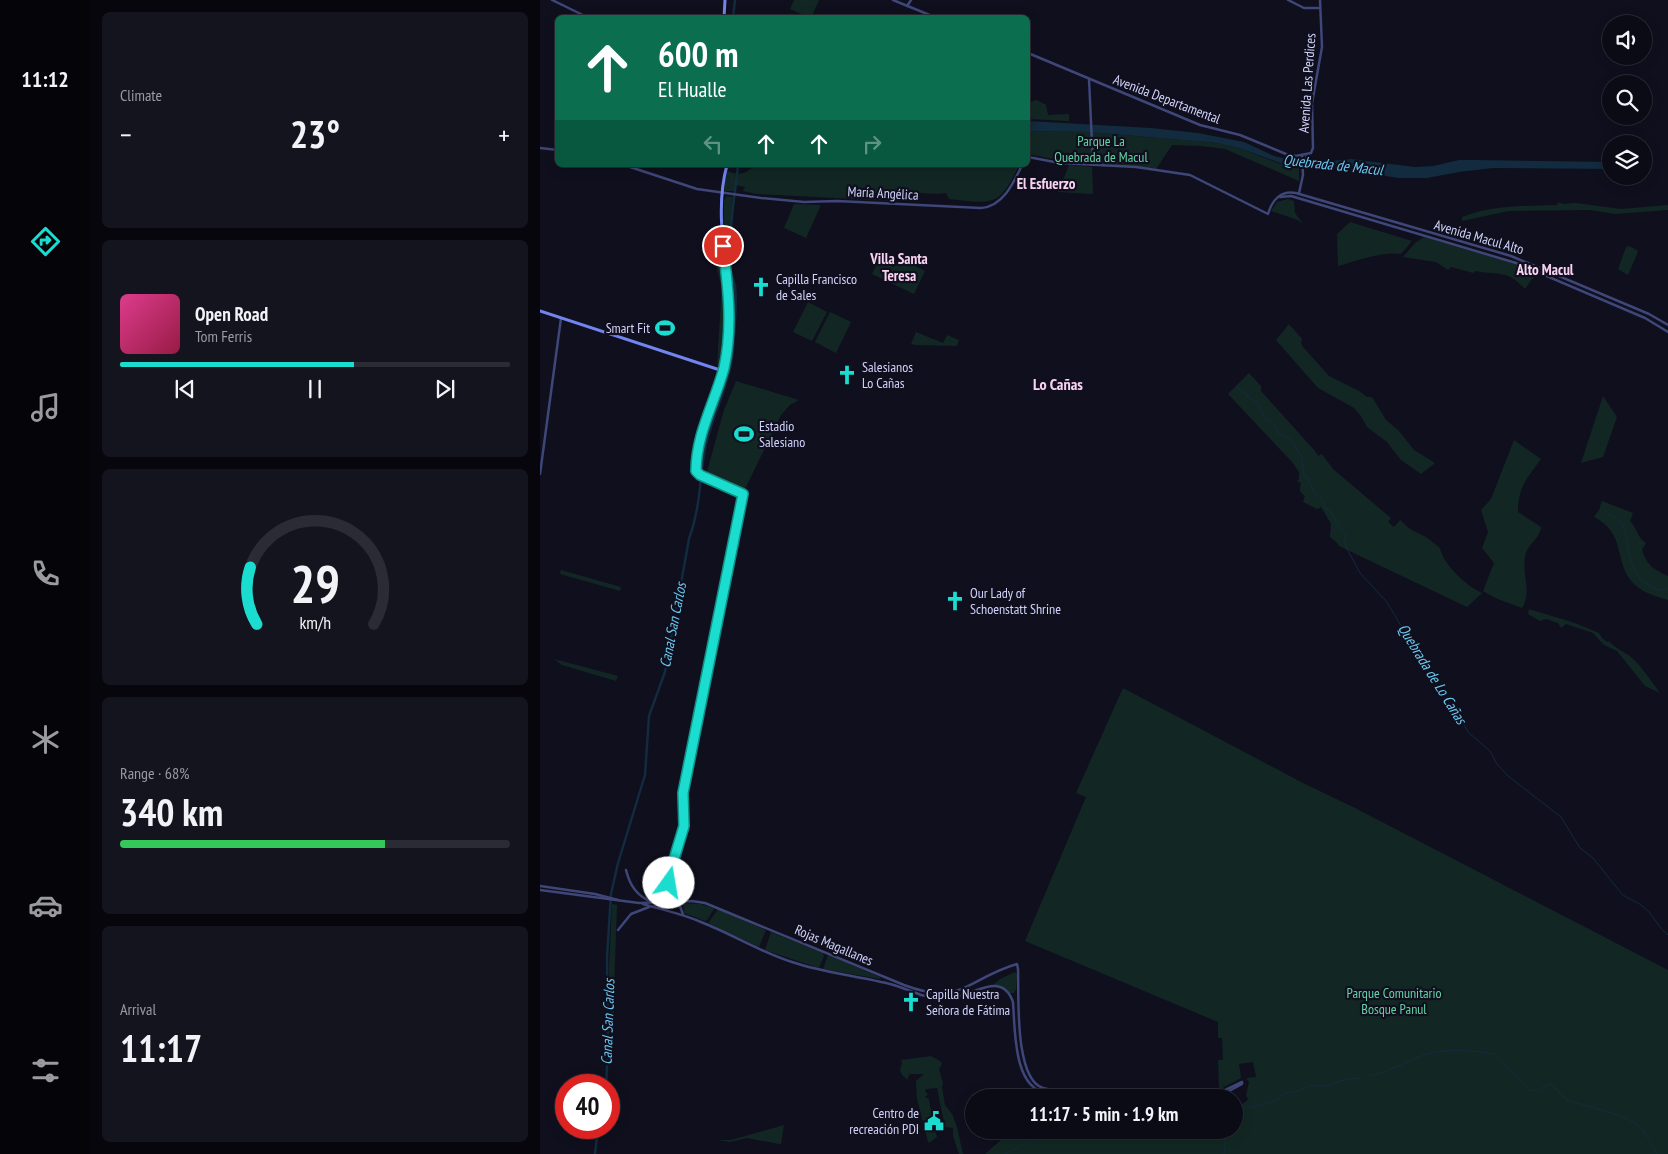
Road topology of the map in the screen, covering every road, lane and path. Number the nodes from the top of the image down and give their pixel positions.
1 (552, 0) edge
2 (725, 0) edge
3 (893, 0) edge
4 (905, 0) edge
5 (911, 0) edge
6 (1288, 0) edge
7 (1320, 0) edge
8 (903, 4) junction
9 (907, 6) junction
10 (1320, 8) junction
11 (583, 15) edge
12 (724, 15) edge
13 (930, 15) edge
14 (1030, 55) edge
15 (1089, 78) junction
16 (540, 148) edge
17 (555, 150) edge
18 (1030, 157) edge
19 (1303, 158) junction
20 (1093, 164) junction
21 (630, 167) edge
22 (726, 167) edge
23 (1021, 167) edge
24 (723, 192) junction
25 (1299, 194) junction
26 (1278, 198) junction
27 (1298, 199) junction
28 (540, 311) edge
29 (561, 318) junction
30 (1668, 326) edge
31 (1668, 332) edge
32 (723, 371) junction
33 (540, 474) edge
34 (626, 870) dead end
35 (540, 887) edge
36 (552, 888) junction
37 (548, 891) junction
38 (588, 894) junction
39 (598, 894) junction
40 (596, 898) junction
41 (608, 898) junction
42 (679, 902) junction
43 (639, 903) junction
44 (654, 903) junction
45 (651, 907) junction
46 (683, 915) junction
47 (618, 930) dead end
48 (1018, 990) junction
49 (1009, 994) junction
50 (1036, 1089) edge
51 (1049, 1089) edge
52 (1226, 1089) edge
53 (1232, 1089) edge

1 - 11 street
2 - 12 main road
3 - 8 street
4 - 8 street
5 - 9 street
6 - 10 street
7 - 10 street, Avenida Las Perdices
8 - 9 street
9 - 13 street
10 - 19 street, Avenida Las Perdices
14 - 15 street, Avenida Departamental
15 - 19 street, Avenida Departamental
15 - 20 street
16 - 17 street
18 - 20 street
19 - 25 street
20 - 26 street
21 - 24 street, María Angélica
22 - 24 main road
23 - 24 street, María Angélica
24 - 32 main road
25 - 26 street, Avenida Macul Alto
25 - 27 street
25 - 30 street, Avenida Macul Alto
26 - 27 street, Avenida Macul Alto
27 - 31 street, Avenida Macul Alto
28 - 29 main road
29 - 32 main road
29 - 33 street
32 - 42 street
34 - 44 street
35 - 36 street, Rojas Magallanes
35 - 37 street, Rojas Magallanes
36 - 37 street
36 - 38 street, Rojas Magallanes
37 - 38 street, Rojas Magallanes
38 - 39 street, Rojas Magallanes
38 - 40 street, Rojas Magallanes
39 - 40 street
39 - 41 street, Rojas Magallanes
40 - 41 street, Rojas Magallanes
41 - 43 street, Rojas Magallanes
42 - 44 street, Rojas Magallanes
42 - 46 street
42 - 48 street, Rojas Magallanes
43 - 44 street, Rojas Magallanes
43 - 45 street, Rojas Magallanes
45 - 46 street, Rojas Magallanes
45 - 47 street
46 - 49 street, Rojas Magallanes
48 - 49 street
48 - 51 street
49 - 50 street
52 - 53 street

